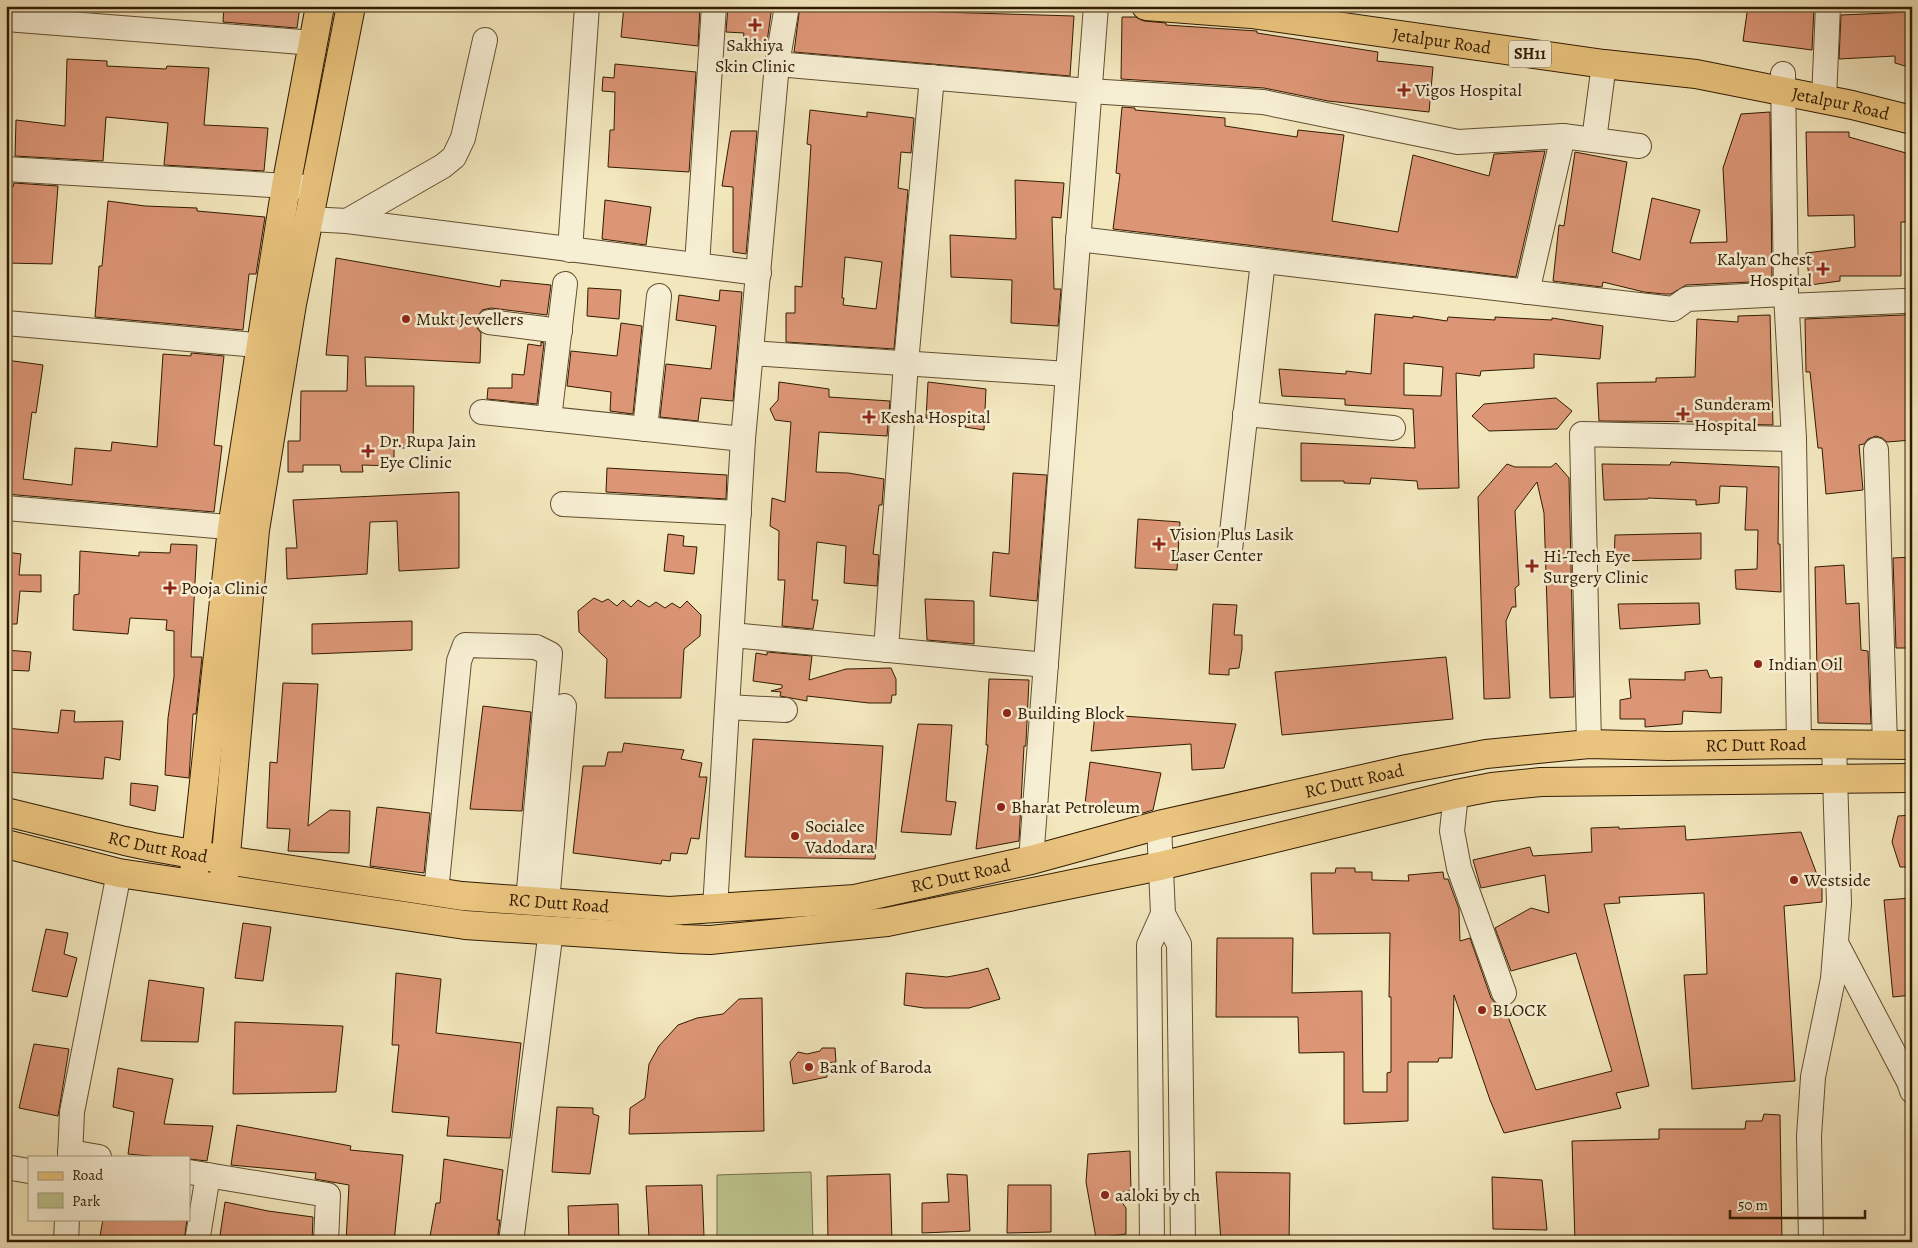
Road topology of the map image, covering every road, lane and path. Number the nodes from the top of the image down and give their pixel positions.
1 (320, 6) edge
2 (351, 6) edge
3 (587, 6) edge
4 (714, 6) edge
5 (787, 6) edge
6 (1096, 6) edge
7 (1146, 6) edge
8 (1323, 6) edge
9 (1828, 6) edge
10 (1251, 10) edge
11 (6, 19) edge
12 (485, 40) dead end
13 (314, 42) junction
14 (777, 64) junction
15 (1604, 64) junction
16 (932, 77) junction
17 (1783, 82) junction
18 (1824, 90) junction
19 (1089, 91) junction
20 (1912, 102) edge
21 (1912, 120) edge
22 (1563, 136) junction
23 (1594, 140) junction
24 (1639, 146) dead end
25 (6, 169) edge
26 (286, 186) junction
27 (314, 187) junction
28 (308, 219) junction
29 (347, 221) junction
30 (1078, 239) junction
31 (570, 250) junction
32 (1262, 261) junction
33 (696, 265) junction
34 (759, 273) junction
35 (565, 284) dead end
36 (1527, 292) junction
37 (659, 296) dead end
38 (1787, 300) junction
39 (1903, 300) dead end
40 (490, 322) dead end
41 (6, 323) edge
42 (560, 331) junction
43 (272, 347) junction
44 (751, 353) junction
45 (906, 363) junction
46 (1068, 374) junction
47 (482, 412) dead end
48 (1245, 414) junction
49 (550, 419) junction
50 (1393, 428) dead end
51 (646, 429) junction
52 (743, 439) junction
53 (1794, 439) junction
54 (1876, 450) dead end
55 (563, 504) dead end
56 (6, 508) edge
57 (739, 513) junction
58 (243, 529) junction
59 (1230, 550) dead end
60 (732, 635) junction
61 (886, 650) junction
62 (1046, 665) junction
63 (564, 706) dead end
64 (727, 707) junction
65 (785, 710) dead end
66 (1589, 744) junction
67 (1799, 744) junction
68 (1834, 745) junction
69 (1885, 745) junction
70 (1912, 745) edge
71 (1912, 778) edge
72 (1835, 779) junction
73 (1456, 794) junction
74 (6, 812) edge
75 (1159, 826) junction
76 (6, 844) edge
77 (195, 854) junction
78 (226, 860) junction
79 (1031, 860) junction
80 (1160, 866) junction
81 (118, 873) junction
82 (193, 884) junction
83 (224, 888) junction
84 (436, 892) junction
85 (537, 902) junction
86 (715, 909) junction
87 (1163, 914) junction
88 (551, 930) junction
89 (1836, 943) junction
90 (1504, 994) dead end
91 (1912, 1091) edge
92 (70, 1154) edge
93 (89, 1156) edge
94 (6, 1168) edge
95 (28, 1171) edge
96 (198, 1174) edge
97 (67, 1220) edge
98 (66, 1242) edge
99 (196, 1242) edge
100 (326, 1242) edge
101 (511, 1242) edge
102 (1152, 1242) edge
103 (1183, 1242) edge
104 (1811, 1242) edge

1 - 13 main road
2 - 27 main road
3 - 31 street
4 - 33 street
5 - 14 street
6 - 19 street
7 - 10 main road, Jetalpur Road / SH11
8 - 17 main road, Jetalpur Road / SH11
9 - 18 street
10 - 15 main road, Jetalpur Road / SH11
11 - 13 street
12 - 29 street
13 - 26 main road
14 - 16 street
14 - 34 street
15 - 17 main road, Jetalpur Road / SH11
15 - 23 street
16 - 19 street
16 - 45 street
17 - 18 main road, Jetalpur Road / SH11
17 - 38 street
18 - 20 main road, Jetalpur Road / SH11
18 - 21 main road, Jetalpur Road / SH11
19 - 22 street
19 - 30 street
22 - 23 street
22 - 36 street
23 - 24 street
25 - 26 street
26 - 27 street
26 - 43 main road
27 - 28 main road
28 - 29 street
28 - 43 main road
29 - 31 street
30 - 32 street
30 - 46 street
31 - 33 street
32 - 36 street
32 - 48 street
33 - 34 street
34 - 44 street
35 - 42 street
36 - 38 street
37 - 51 street
38 - 39 street
38 - 53 street
40 - 42 street
41 - 43 street
42 - 49 street
43 - 58 main road
44 - 45 street
44 - 52 street
45 - 46 street
45 - 61 street
46 - 62 street
47 - 49 street
48 - 50 street
48 - 59 street
49 - 51 street
51 - 52 street
52 - 57 street
53 - 66 street
53 - 67 street
54 - 69 street
55 - 57 street
56 - 58 street
57 - 60 street
58 - 77 main road
58 - 78 main road
60 - 61 street
60 - 64 street
61 - 62 street
62 - 79 street
63 - 85 street
64 - 65 street
64 - 86 street
66 - 67 main road, RC Dutt Road
66 - 75 main road, RC Dutt Road
67 - 68 main road, RC Dutt Road
68 - 69 main road, RC Dutt Road
68 - 72 street
69 - 70 main road, RC Dutt Road
71 - 72 main road, RC Dutt Road
72 - 73 main road, RC Dutt Road
72 - 89 street
73 - 80 main road, RC Dutt Road
73 - 90 street
74 - 77 main road, RC Dutt Road
75 - 79 main road, RC Dutt Road
75 - 80 street
76 - 81 main road, RC Dutt Road
77 - 78 main road, RC Dutt Road
77 - 82 main road
78 - 83 main road
78 - 84 main road, RC Dutt Road
79 - 86 main road, RC Dutt Road
80 - 87 street
80 - 88 main road, RC Dutt Road
81 - 82 main road, RC Dutt Road
81 - 92 street
82 - 83 main road, RC Dutt Road
83 - 88 main road, RC Dutt Road
84 - 85 main road, RC Dutt Road
84 - 85 street
85 - 86 main road, RC Dutt Road
87 - 102 street
87 - 103 street
88 - 101 street
89 - 91 street
89 - 104 street
92 - 93 street
94 - 95 street
96 - 99 street
96 - 100 street
97 - 98 street

